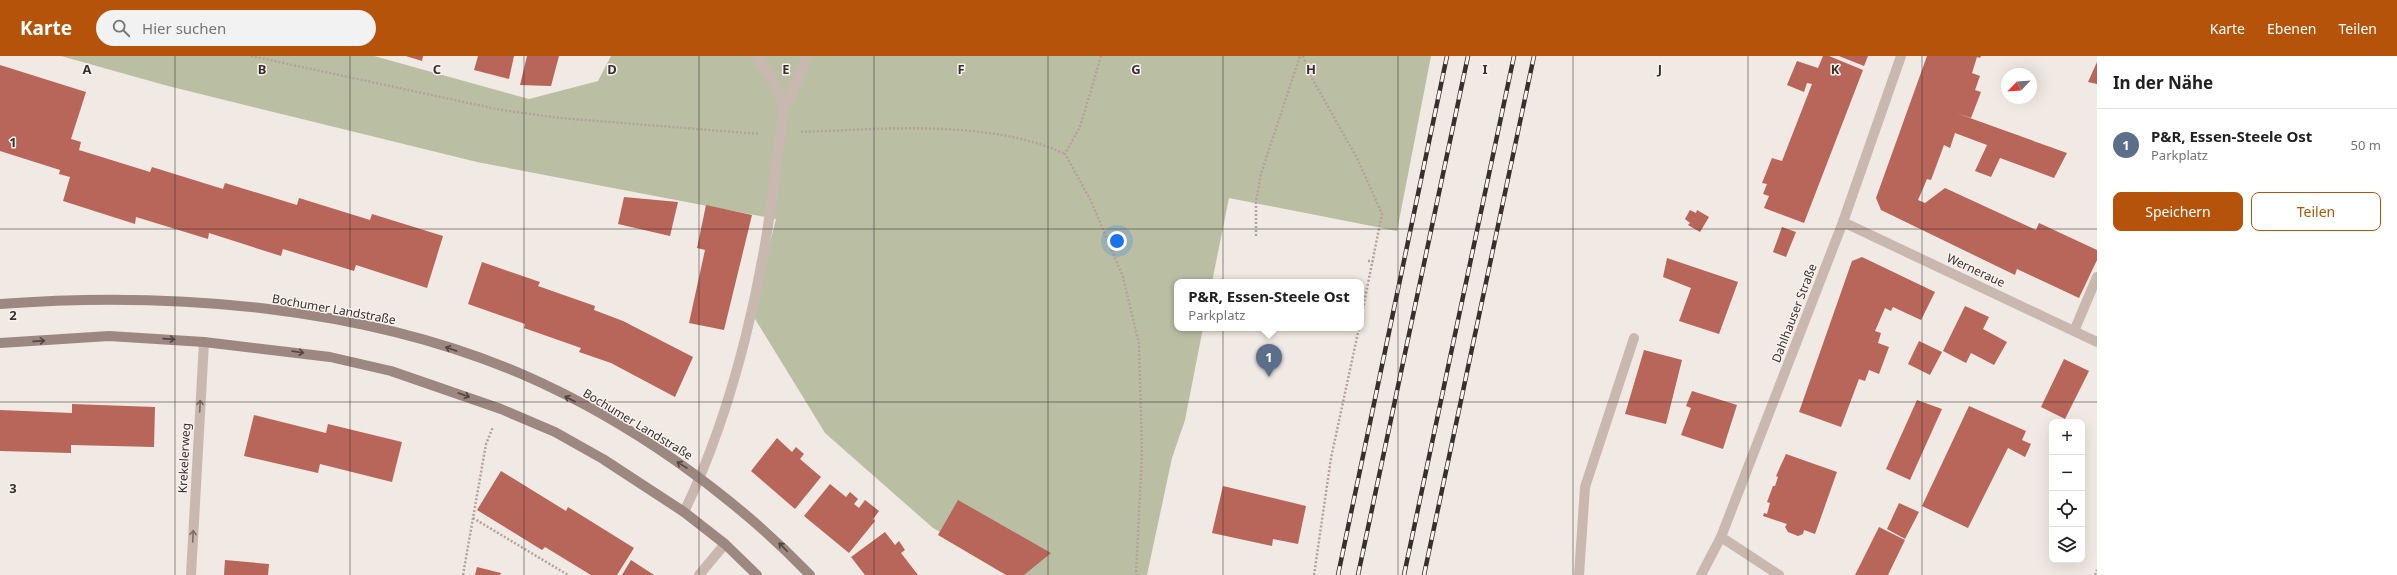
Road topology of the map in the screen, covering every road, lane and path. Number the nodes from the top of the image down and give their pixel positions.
1 (251, 56) edge
2 (756, 56) edge
3 (807, 56) edge
4 (1101, 56) edge
5 (1300, 56) edge
6 (1303, 56) edge
7 (1901, 56) edge
8 (783, 104) junction
9 (779, 133) junction
10 (1065, 154) junction
11 (1843, 222) junction
12 (1256, 236) dead end
13 (1368, 261) dead end
14 (1373, 261) junction
15 (2097, 277) edge
16 (0, 304) edge
17 (1364, 304) edge
18 (1358, 331) edge
19 (2074, 331) junction
20 (1352, 338) dead end
21 (1634, 338) dead end
22 (1356, 339) junction
23 (204, 342) junction
24 (2097, 342) edge
25 (0, 343) edge
26 (501, 409) junction
27 (1335, 416) dead end
28 (1340, 416) junction
29 (701, 477) junction
30 (684, 512) junction
31 (472, 518) junction
32 (1721, 537) junction
33 (725, 544) junction
34 (2097, 570) edge
35 (191, 575) edge
36 (463, 575) edge
37 (568, 575) edge
38 (699, 575) edge
39 (758, 575) edge
40 (810, 575) edge
41 (1136, 575) edge
42 (1314, 575) edge
43 (1579, 575) edge
44 (1701, 575) edge
45 (1779, 575) edge
46 (2095, 575) edge

1 - 9 path
2 - 8 street
3 - 8 street
4 - 10 path
5 - 12 path
6 - 14 path
7 - 11 street, Dahlhauser Straße
8 - 9 street, Bochumer Landstraße
9 - 10 path
9 - 29 street, Bochumer Landstraße
10 - 41 path
11 - 19 street, Werneraue
11 - 32 street, Dahlhauser Straße
13 - 14 path
14 - 17 path
15 - 19 street
29 -> 16 main road, Bochumer Landstraße
18 - 22 path
19 - 24 street, Werneraue
20 - 22 path
21 - 43 street
22 - 28 path
25 -> 23 main road
23 -> 26 main road
35 -> 23 street, Krekelerweg
26 - 30 main road
26 - 31 path
27 - 28 path
28 - 42 path
29 - 30 street, Bochumer Landstraße
40 -> 29 main road, Bochumer Landstraße
30 - 33 main road
31 - 36 path
31 - 37 path
32 - 44 street, Dahlhauser Straße
32 - 45 street
33 - 38 street
33 - 39 main road
34 - 46 path

